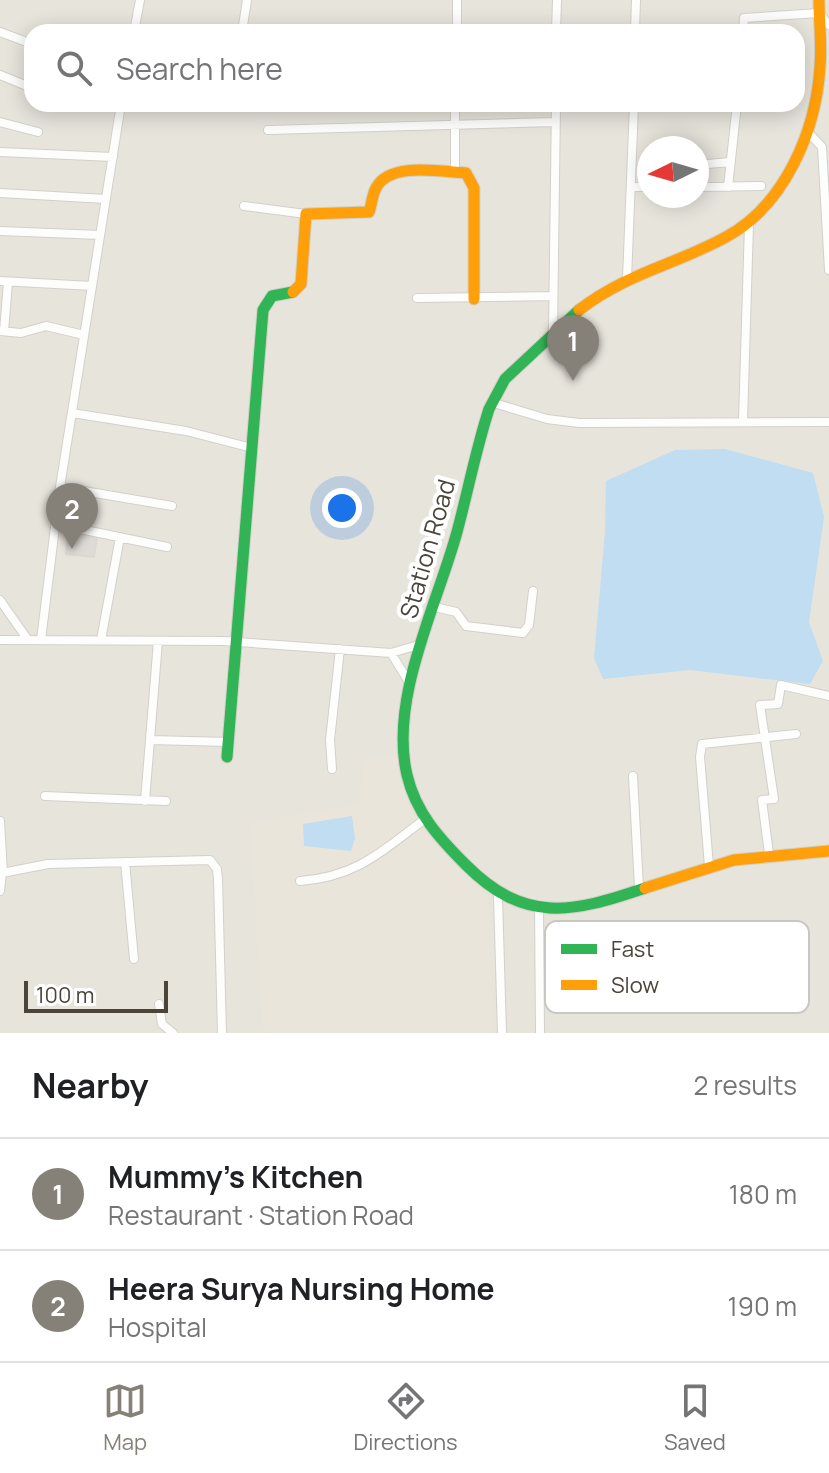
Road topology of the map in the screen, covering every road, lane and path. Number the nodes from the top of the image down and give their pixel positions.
1 (140, 0) edge
2 (247, 0) edge
3 (457, 0) edge
4 (557, 0) edge
5 (636, 0) edge
6 (819, 0) edge
7 (819, 13) junction
8 (136, 24) edge
9 (243, 24) edge
10 (457, 24) edge
11 (556, 24) edge
12 (635, 24) edge
13 (744, 24) edge
14 (829, 25) edge
15 (0, 32) edge
16 (24, 41) edge
17 (0, 75) edge
18 (24, 85) edge
19 (120, 112) edge
20 (454, 112) edge
21 (556, 112) edge
22 (634, 112) edge
23 (736, 112) edge
24 (0, 122) edge
25 (555, 122) junction
26 (453, 126) junction
27 (268, 130) dead end
28 (807, 131) junction
29 (38, 132) dead end
30 (0, 152) edge
31 (113, 157) junction
32 (826, 159) edge
33 (730, 162) junction
34 (709, 164) edge
35 (455, 173) junction
36 (761, 186) dead end
37 (631, 187) junction
38 (637, 187) edge
39 (709, 187) edge
40 (728, 187) junction
41 (0, 193) edge
42 (106, 199) junction
43 (244, 206) dead end
44 (306, 214) junction
45 (749, 224) junction
46 (0, 231) edge
47 (100, 235) junction
48 (827, 235) edge
49 (829, 270) edge
50 (627, 279) junction
51 (4, 282) edge
52 (92, 286) junction
53 (553, 296) junction
54 (417, 298) dead end
55 (474, 299) junction
56 (2, 331) edge
57 (553, 332) junction
58 (84, 335) junction
59 (494, 403) junction
60 (72, 413) junction
61 (743, 421) junction
62 (829, 422) edge
63 (252, 448) junction
64 (60, 487) junction
65 (172, 506) dead end
66 (56, 524) junction
67 (120, 537) junction
68 (167, 547) dead end
69 (533, 591) dead end
70 (0, 600) edge
71 (435, 607) junction
72 (0, 640) edge
73 (28, 640) junction
74 (41, 640) junction
75 (101, 640) junction
76 (158, 641) junction
77 (239, 642) junction
78 (422, 644) junction
79 (340, 649) junction
80 (391, 653) junction
81 (410, 684) junction
82 (829, 696) edge
83 (796, 734) dead end
84 (764, 735) junction
85 (150, 740) junction
86 (229, 742) junction
87 (227, 757) dead end
88 (332, 769) dead end
89 (633, 776) dead end
90 (45, 796) dead end
91 (145, 801) junction
92 (166, 801) dead end
93 (425, 819) junction
94 (0, 821) edge
95 (829, 851) edge
96 (769, 854) junction
97 (125, 862) junction
98 (709, 866) junction
99 (3, 873) junction
100 (300, 881) dead end
101 (639, 888) junction
102 (0, 891) edge
103 (498, 897) junction
104 (539, 907) junction
105 (134, 959) dead end
106 (159, 1004) dead end
107 (173, 1033) edge
108 (222, 1033) edge
109 (502, 1033) edge
110 (540, 1033) edge

1 - 8 street
2 - 9 street
3 - 10 street
4 - 11 street
5 - 12 street
6 - 7 street, Station Road
7 - 13 street
7 - 14 street
7 - 28 street, Station Road
15 - 16 street
17 - 18 street
19 - 31 street
20 - 26 street
21 - 25 street
22 - 37 street
23 - 33 street
24 - 29 street
25 - 26 street
25 - 53 street
26 - 27 street
26 - 35 street
28 - 32 street
28 - 45 street, Station Road
30 - 31 street
31 - 42 street
32 - 48 street
33 - 34 street
33 - 40 street
35 - 44 street
35 - 55 street
36 - 40 street
37 - 38 street
37 - 50 street
39 - 40 street
41 - 42 street
42 - 47 street
43 - 44 street
44 - 63 street
45 - 50 street, Station Road
45 - 61 street
46 - 47 street
47 - 52 street
48 - 49 street
50 - 57 street, Station Road
51 - 52 street
51 - 56 street
52 - 58 street
53 - 55 street
53 - 57 street
54 - 55 street
56 - 58 street
57 - 59 street, Station Road
58 - 60 street
59 - 61 street
59 - 71 street, Station Road
60 - 63 street
60 - 64 street
61 - 62 street
63 - 77 street
64 - 65 street
64 - 66 street
66 - 67 street
66 - 74 street
67 - 68 street
67 - 75 street
69 - 71 street
70 - 73 street
71 - 78 street, Station Road
72 - 73 street
73 - 74 street
74 - 75 street
75 - 76 street
76 - 77 street
76 - 85 street
77 - 79 street
77 - 86 street
78 - 80 street
78 - 81 street, Station Road
79 - 80 street
79 - 88 street
80 - 81 street
81 - 93 street, Station Road
82 - 84 street
83 - 84 street
84 - 96 street
84 - 98 street
85 - 86 street
85 - 91 street
86 - 87 street
89 - 101 street
90 - 91 street
91 - 92 street
93 - 100 street
93 - 103 street, Station Road
94 - 99 street
95 - 96 street
96 - 98 street
97 - 99 street
97 - 105 street
97 - 108 street
98 - 101 street
99 - 102 street
101 - 104 street
103 - 104 street
103 - 109 street
104 - 110 street
106 - 107 street

